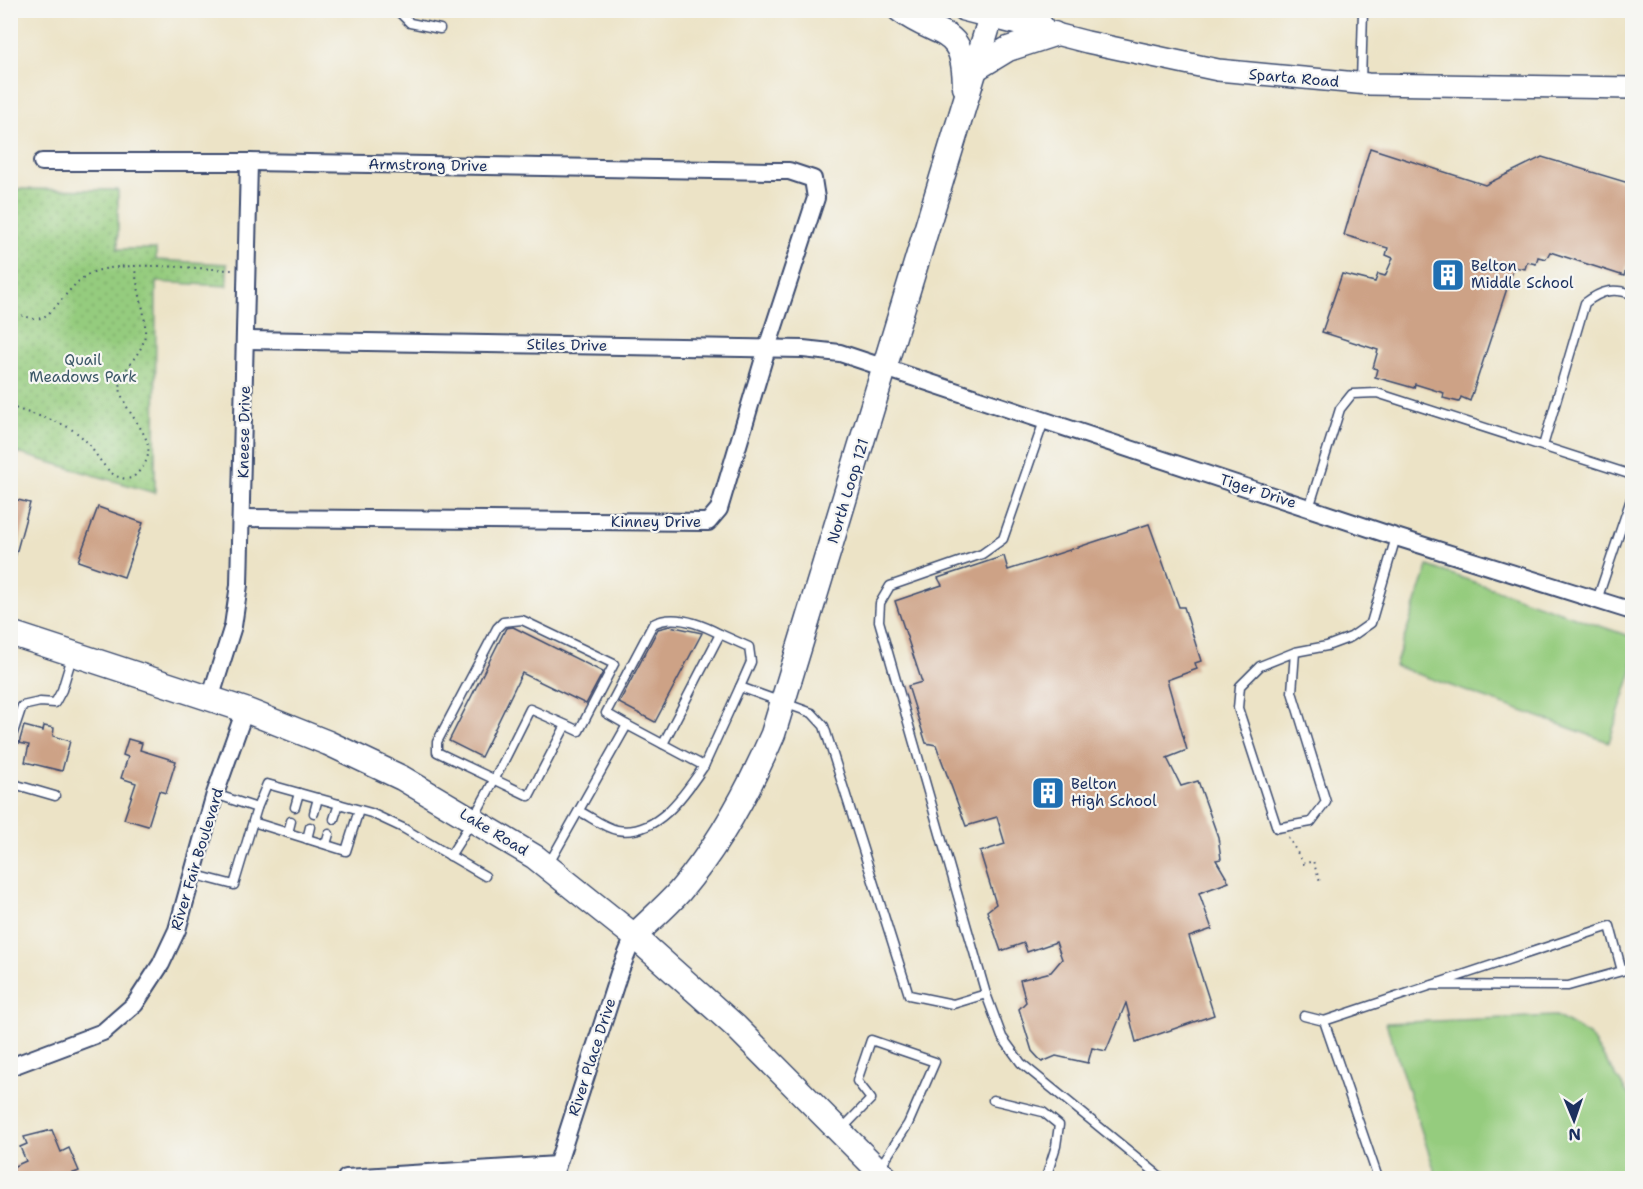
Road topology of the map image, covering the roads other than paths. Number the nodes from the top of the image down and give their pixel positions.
1 (397, 10) edge
2 (900, 10) edge
3 (963, 10) edge
4 (1031, 10) edge
5 (1363, 10) edge
6 (991, 15) edge
7 (440, 29) dead end
8 (1049, 32) junction
9 (975, 69) junction
10 (1361, 83) junction
11 (1632, 88) edge
12 (966, 100) junction
13 (42, 162) dead end
14 (249, 162) junction
15 (813, 179) joint
16 (1632, 294) edge
17 (246, 340) junction
18 (767, 348) junction
19 (886, 367) junction
20 (1044, 421) junction
21 (1543, 446) junction
22 (1632, 475) edge
23 (1632, 496) edge
24 (1309, 508) junction
25 (242, 518) junction
26 (1395, 537) junction
27 (1597, 600) junction
28 (1632, 611) edge
29 (10, 633) edge
30 (720, 634) junction
31 (1295, 652) junction
32 (73, 653) junction
33 (740, 687) junction
34 (210, 699) junction
35 (785, 701) junction
36 (245, 710) junction
37 (566, 725) junction
38 (627, 725) junction
39 (10, 742) edge
40 (663, 744) junction
41 (704, 766) junction
42 (10, 777) edge
43 (495, 779) junction
44 (299, 793) junction
45 (215, 794) junction
46 (55, 796) dead end
47 (318, 798) junction
48 (339, 804) junction
49 (295, 807) dead end
50 (257, 808) junction
51 (359, 810) junction
52 (579, 811) junction
53 (314, 813) dead end
54 (334, 819) dead end
55 (474, 820) junction
56 (291, 821) dead end
57 (253, 822) junction
58 (310, 827) dead end
59 (288, 833) junction
60 (329, 834) dead end
61 (307, 838) junction
62 (326, 844) junction
63 (450, 856) junction
64 (547, 867) junction
65 (192, 874) junction
66 (485, 876) dead end
67 (634, 936) junction
68 (1432, 985) junction
69 (986, 994) junction
70 (1304, 1016) dead end
71 (1324, 1021) junction
72 (10, 1067) edge
73 (993, 1100) dead end
74 (839, 1132) junction
75 (555, 1172) edge
76 (882, 1174) edge
77 (346, 1179) edge
78 (1046, 1179) edge
79 (1162, 1179) edge
80 (1378, 1179) edge

1 - 7 lane
2 - 12 main road
3 - 6 street, Sparta Road
4 - 8 main road
5 - 10 lane
6 - 8 street, Sparta Road
6 - 9 main road, North Loop 121
8 - 9 main road
8 - 10 street, Sparta Road
9 - 12 main road, North Loop 121
10 - 11 street, Sparta Road
12 - 19 main road, North Loop 121
13 - 14 street, Armstrong Drive
14 - 15 street, Armstrong Drive
14 - 17 street, Kneese Drive
15 - 18 street, Kinney Drive
16 - 21 lane
17 - 18 street, Stiles Drive
17 - 25 street, Kneese Drive
18 - 19 street, Stiles Drive
18 - 25 street, Kinney Drive
19 - 20 street, Tiger Drive
19 - 35 main road, North Loop 121
20 - 24 street, Tiger Drive
20 - 69 lane
21 - 22 lane
21 - 24 lane
23 - 27 lane
24 - 26 street, Tiger Drive
25 - 34 street, Kneese Drive
26 - 27 street, Tiger Drive
26 - 31 lane
27 - 28 street, Tiger Drive
29 - 32 main road, Lake Road
30 - 33 lane
30 - 38 lane
30 - 40 lane
31 - 31 lane
32 - 34 main road, Lake Road
32 - 39 lane
33 - 35 lane
33 - 41 lane
34 - 36 main road, Lake Road
35 - 67 main road, North Loop 121
35 - 69 lane
36 - 45 street, River Fair Boulevard
36 - 55 main road, Lake Road
37 - 43 lane
37 - 43 lane
37 - 43 lane
38 - 40 lane
38 - 52 lane
40 - 41 lane
41 - 52 lane
42 - 46 lane
43 - 55 lane
44 - 47 lane
44 - 49 lane
44 - 50 lane
45 - 50 lane
45 - 65 street, River Fair Boulevard
47 - 48 lane
47 - 53 lane
48 - 51 lane
48 - 54 lane
50 - 57 lane
51 - 62 lane
51 - 63 lane
52 - 64 lane
55 - 63 lane
55 - 64 main road, Lake Road
56 - 59 lane
57 - 59 lane
57 - 65 lane
58 - 61 lane
59 - 61 lane
60 - 62 lane
61 - 62 lane
63 - 66 lane
64 - 67 main road, Lake Road
65 - 72 street, River Fair Boulevard
67 - 74 main road, Lake Road
67 - 75 street, River Place Drive
68 - 68 lane
68 - 71 lane
69 - 79 lane
70 - 71 lane
71 - 80 lane
73 - 78 lane
74 - 76 main road, Lake Road
74 - 76 lane
75 - 77 street

